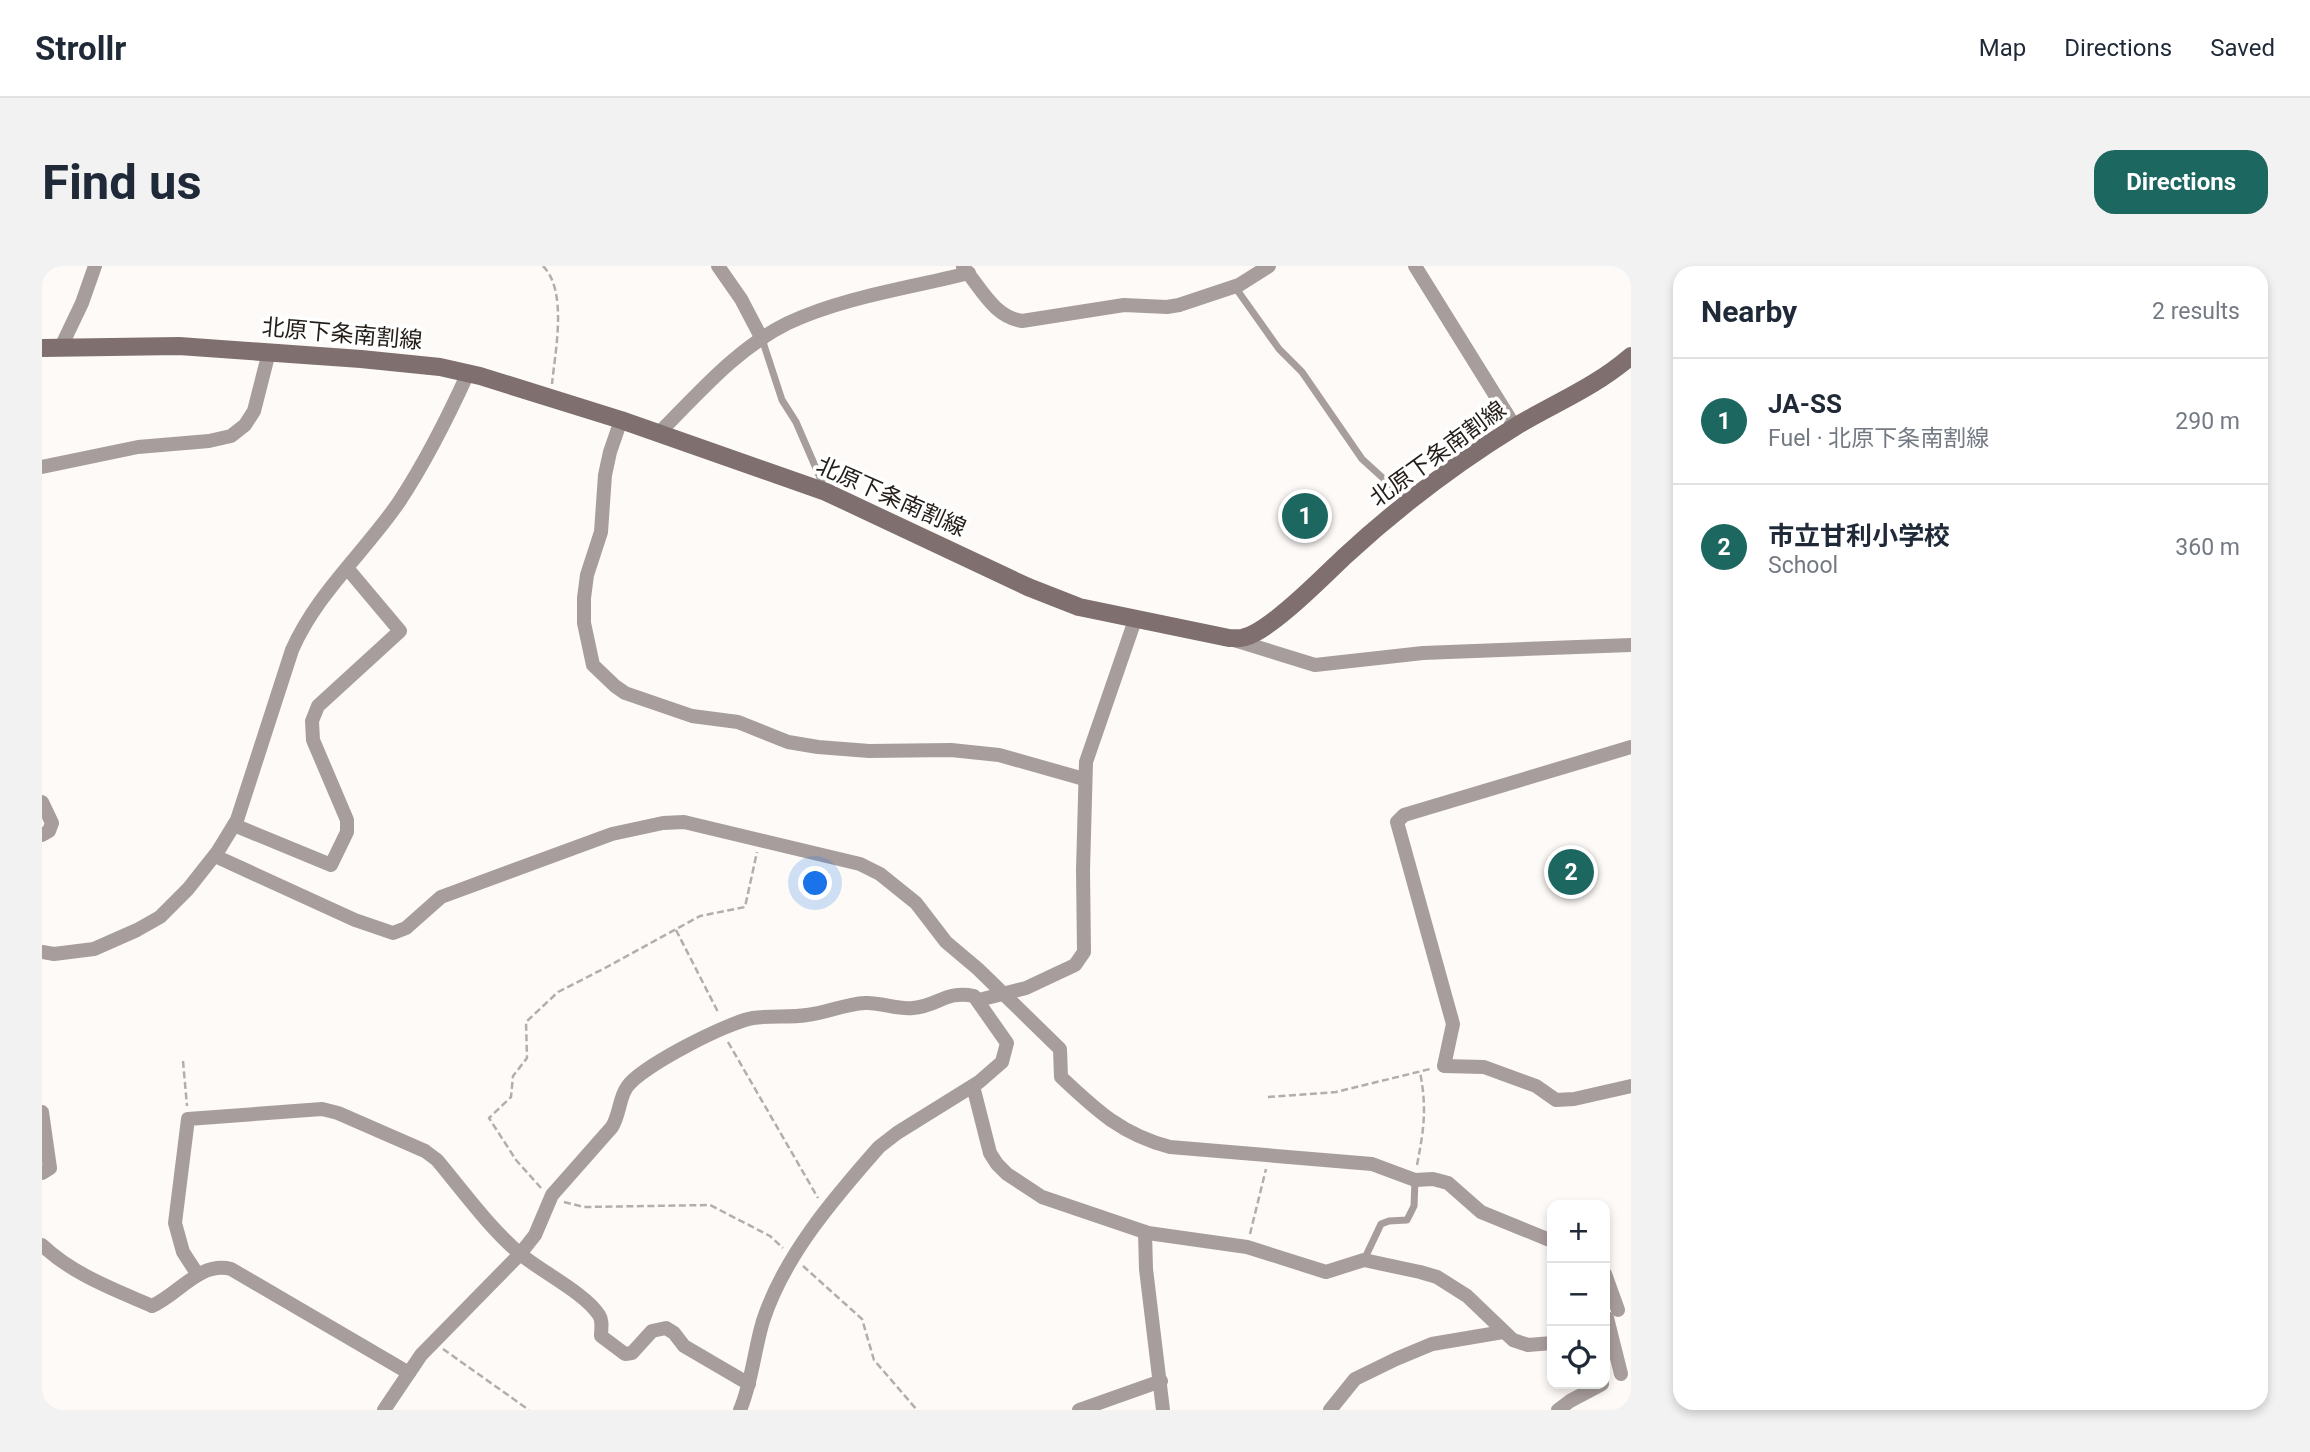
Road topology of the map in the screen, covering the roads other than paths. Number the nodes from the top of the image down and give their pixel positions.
1 (94, 266) edge
2 (718, 266) edge
3 (1269, 266) edge
4 (1415, 266) edge
5 (966, 270) edge
6 (1235, 286) junction
7 (762, 339) junction
8 (61, 347) junction
9 (42, 348) edge
10 (269, 352) junction
11 (1631, 356) edge
12 (468, 373) junction
13 (621, 421) junction
14 (1515, 427) junction
15 (658, 433) junction
16 (42, 467) edge
17 (826, 492) junction
18 (1410, 502) junction
19 (347, 568) junction
20 (1135, 620) junction
21 (1229, 639) junction
22 (1631, 645) edge
23 (1631, 747) edge
24 (1084, 779) junction
25 (42, 802) edge
26 (234, 825) junction
27 (42, 835) edge
28 (215, 856) junction
29 (42, 951) edge
30 (1005, 995) junction
31 (979, 1000) junction
32 (973, 1086) junction
33 (1631, 1086) edge
34 (42, 1112) edge
35 (42, 1173) edge
36 (1415, 1180) junction
37 (1145, 1232) junction
38 (1547, 1239) edge
39 (42, 1245) edge
40 (520, 1254) junction
41 (1364, 1260) junction
42 (198, 1275) junction
43 (1631, 1298) edge
44 (1610, 1316) edge
45 (1503, 1332) junction
46 (1547, 1343) edge
47 (409, 1373) junction
48 (1626, 1374) edge
49 (1161, 1381) junction
50 (748, 1384) junction
51 (1593, 1389) edge
52 (384, 1410) edge
53 (740, 1410) edge
54 (1079, 1410) edge
55 (1163, 1410) edge
56 (1330, 1410) edge
57 (1558, 1410) edge

1 - 8 street
2 - 7 street
3 - 6 street
4 - 14 street
5 - 6 street
5 - 7 street
6 - 18 lane
7 - 15 street
7 - 17 lane
8 - 9 main road, 北原下条南割線
8 - 10 main road, 北原下条南割線
10 - 12 main road, 北原下条南割線
10 - 16 street
11 - 14 main road, 北原下条南割線
12 - 13 main road, 北原下条南割線
12 - 19 street
13 - 15 main road, 北原下条南割線
13 - 24 street
14 - 18 main road, 北原下条南割線
15 - 17 main road, 北原下条南割線
17 - 20 main road, 北原下条南割線
18 - 21 main road, 北原下条南割線
19 - 26 street
19 - 26 street
20 - 21 main road, 北原下条南割線
20 - 24 street
21 - 22 street
23 - 33 street
24 - 30 street
25 - 27 street
26 - 28 street
28 - 29 street
28 - 30 street
30 - 31 street
30 - 36 street
31 - 32 street
31 - 40 street
32 - 37 street
32 - 50 street
34 - 35 street
36 - 38 street
36 - 41 lane
37 - 41 street
37 - 49 street
39 - 42 street
40 - 42 street
40 - 47 street
40 - 50 street
41 - 45 street
42 - 47 street
43 - 44 street
44 - 48 street
45 - 46 street
45 - 56 street
47 - 52 street
49 - 54 street
49 - 55 street
50 - 53 street
51 - 57 street

